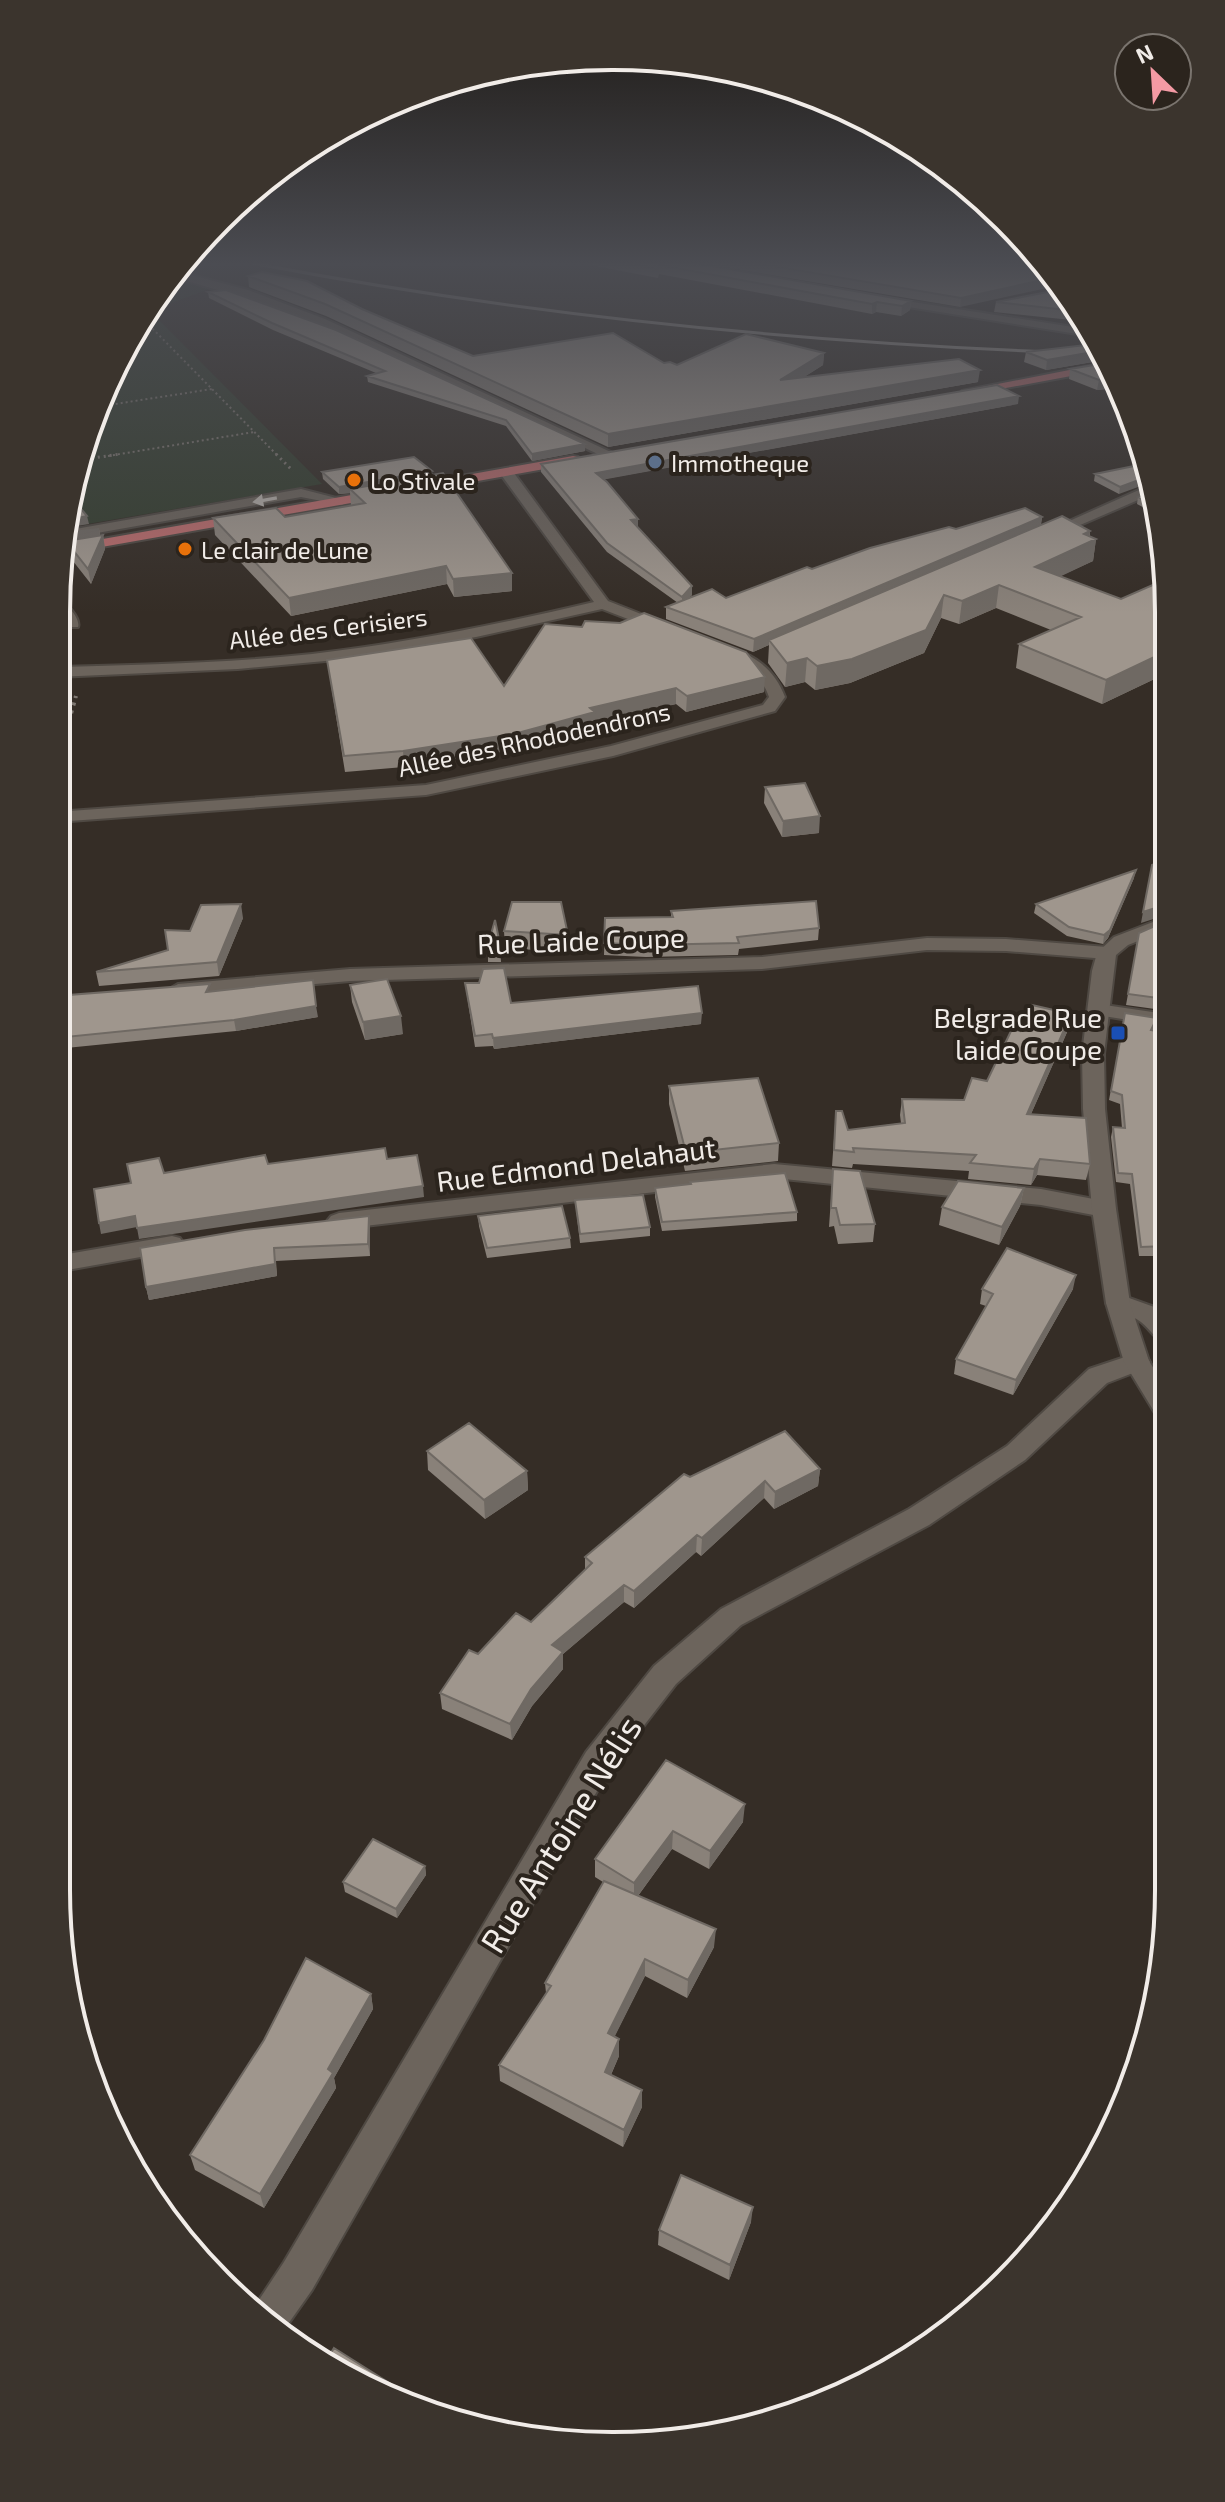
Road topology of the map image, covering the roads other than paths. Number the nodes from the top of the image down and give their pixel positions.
1 (448, 380) edge
2 (1029, 380) edge
3 (948, 394) edge
4 (624, 451) edge
5 (609, 454) junction
6 (506, 472) junction
7 (1142, 493) edge
8 (342, 501) junction
9 (76, 533) edge
10 (1037, 539) edge
11 (74, 548) edge
12 (603, 604) junction
13 (70, 620) edge
14 (73, 624) dead end
15 (685, 635) edge
16 (712, 646) edge
17 (70, 672) edge
18 (70, 816) edge
19 (1155, 927) edge
20 (1107, 953) junction
21 (157, 992) edge
22 (1098, 1010) junction
23 (1155, 1018) edge
24 (1104, 1209) junction
25 (309, 1225) edge
26 (188, 1242) edge
27 (70, 1262) edge
28 (1118, 1303) junction
29 (1155, 1321) edge
30 (1137, 1362) junction
31 (1155, 1391) edge
32 (273, 2312) edge

1 - 5 street
2 - 3 main road
4 - 5 main road
5 - 6 main road
6 - 8 main road
6 - 12 street
7 - 10 street
8 -> 9 lane
8 - 11 main road
12 - 15 street
12 - 17 street, Allée des Cerisiers
13 - 14 street
16 - 18 street, Allée des Rhododendrons
19 - 20 street
20 - 21 street, Rue Laide Coupe
20 - 22 street
22 - 23 lane
22 - 24 street
24 - 25 street, Rue Edmond Delahaut
24 - 28 street
26 - 27 street
28 - 29 street
28 - 30 street
30 - 31 street
30 - 32 street, Rue Antoine Nélis

